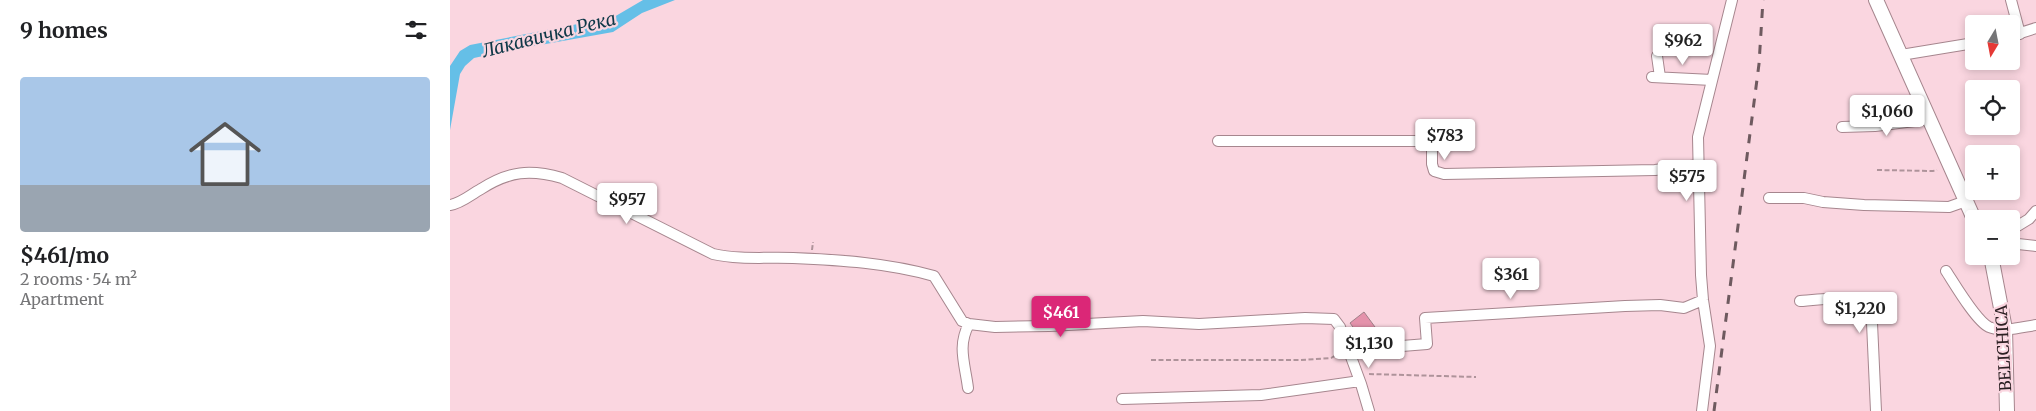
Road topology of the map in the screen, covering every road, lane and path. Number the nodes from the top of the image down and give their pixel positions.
1 (1732, 0) edge
2 (1876, 0) edge
3 (2012, 0) edge
4 (2014, 15) edge
5 (2036, 28) edge
6 (2020, 34) edge
7 (1965, 44) edge
8 (1901, 55) junction
9 (1656, 56) dead end
10 (1712, 80) junction
11 (1930, 119) junction
12 (1842, 127) dead end
13 (1218, 141) dead end
14 (1699, 165) junction
15 (1950, 165) junction
16 (1877, 170) dead end
17 (1769, 198) dead end
18 (1965, 198) edge
19 (1966, 200) joint
20 (450, 205) edge
21 (1970, 210) edge
22 (2036, 212) edge
23 (2020, 224) edge
24 (2020, 244) edge
25 (2036, 246) edge
26 (1993, 265) edge
27 (1946, 270) dead end
28 (1703, 300) junction
29 (1800, 301) dead end
30 (969, 324) junction
31 (2036, 324) edge
32 (2005, 329) junction
33 (1348, 352) junction
34 (1151, 360) dead end
35 (1476, 377) dead end
36 (1359, 378) junction
37 (968, 388) dead end
38 (1122, 399) dead end
39 (1369, 411) edge
40 (1702, 411) edge
41 (1876, 411) edge
42 (2006, 411) edge

1 - 10 street
2 - 8 main road
3 - 4 street
5 - 6 street
7 - 8 street
8 - 11 main road
9 - 10 street
10 - 14 street
11 - 12 street
11 - 15 main road
13 - 14 street
14 - 28 street
15 - 16 path
15 - 18 main road
17 - 19 street
19 - 21 main road
20 - 30 street
22 - 23 street
24 - 25 street
26 - 32 main road, BELICHICA
27 - 32 street
28 - 33 street
28 - 40 street
29 - 41 street
30 - 33 street
30 - 37 street
31 - 32 street
32 - 42 main road, BELICHICA
33 - 34 path
33 - 36 street
35 - 36 path
36 - 38 street
36 - 39 street

